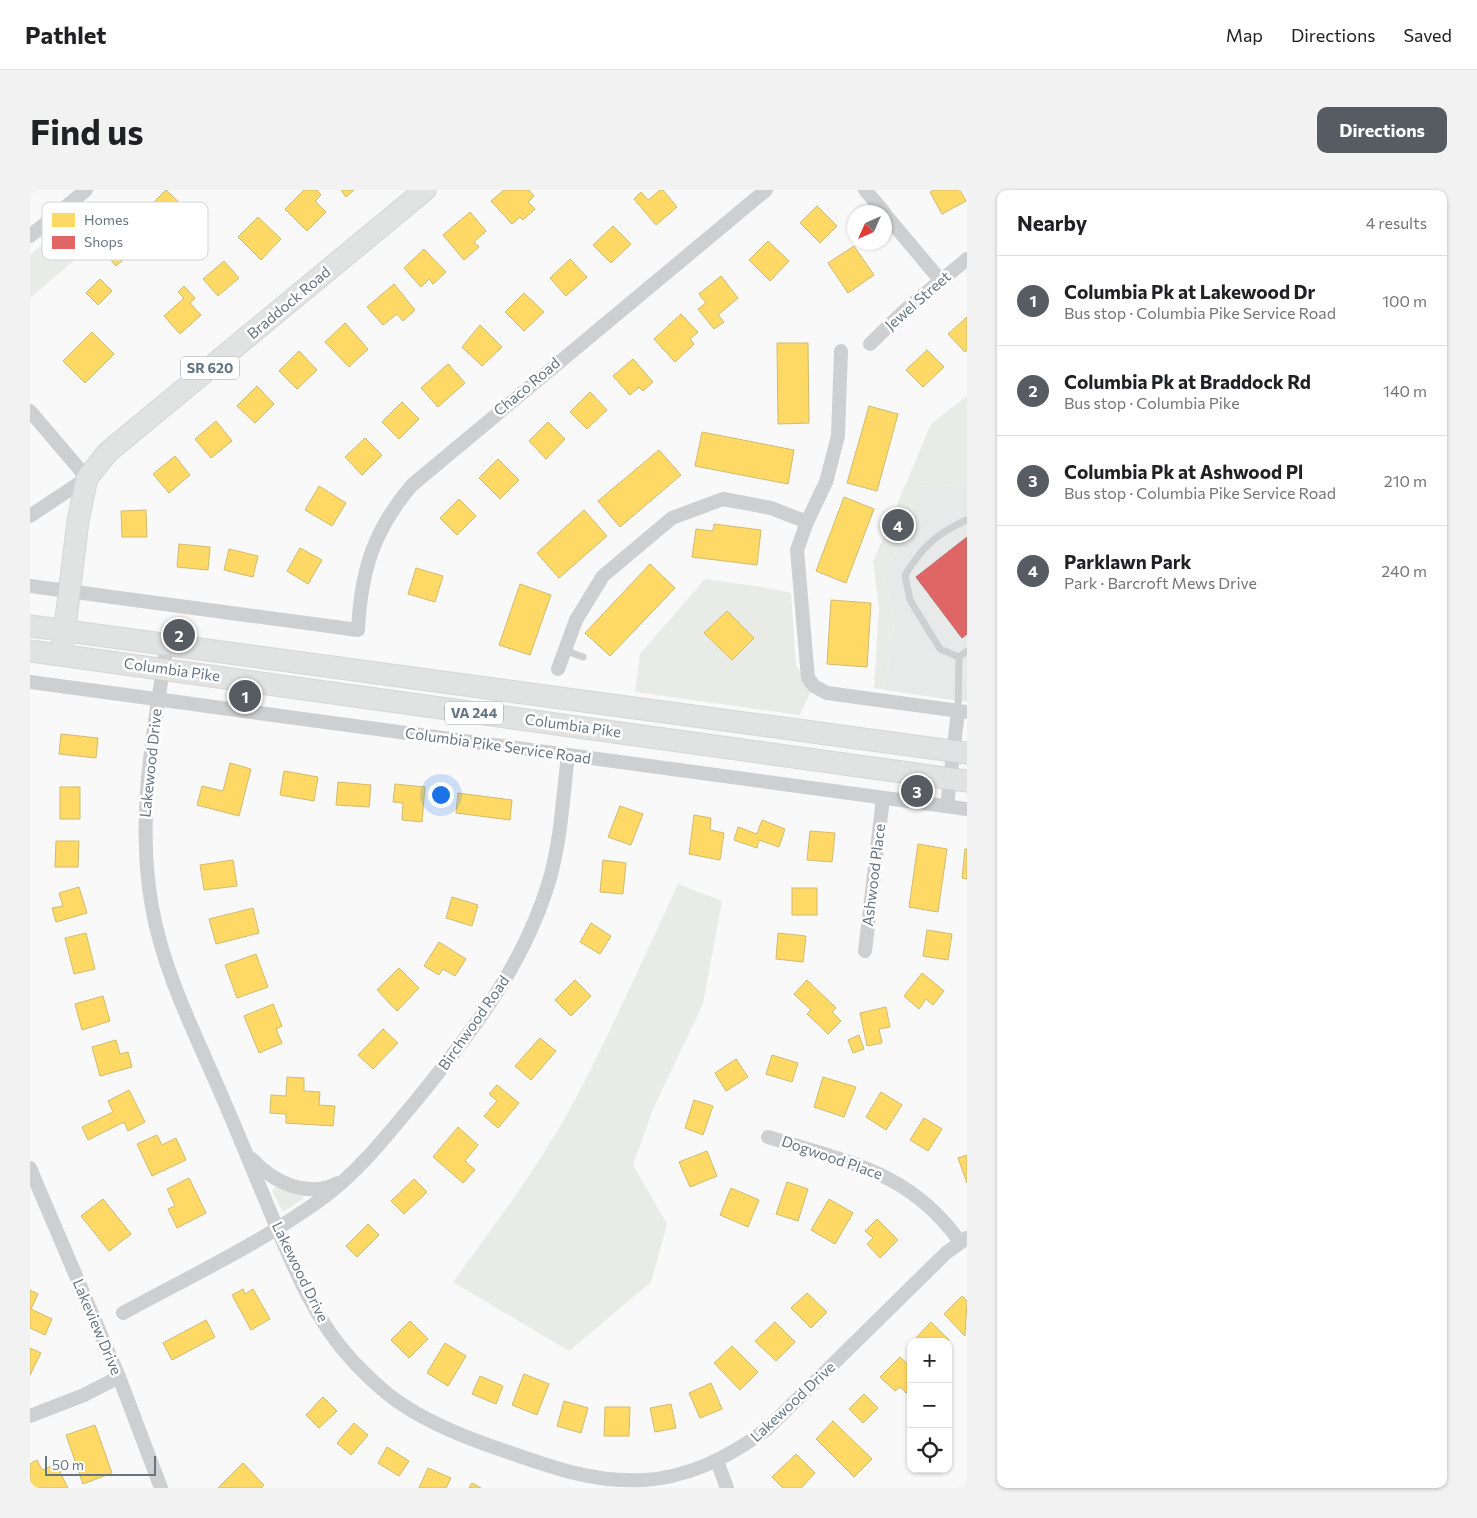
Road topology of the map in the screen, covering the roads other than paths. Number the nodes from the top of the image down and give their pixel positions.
1 (86, 190) edge
2 (425, 190) edge
3 (766, 190) edge
4 (866, 190) edge
5 (71, 202) edge
6 (878, 205) edge
7 (892, 223) edge
8 (42, 226) edge
9 (30, 236) edge
10 (967, 259) edge
11 (941, 281) junction
12 (870, 344) dead end
13 (841, 351) dead end
14 (30, 411) edge
15 (87, 478) junction
16 (30, 516) edge
17 (967, 520) edge
18 (807, 522) junction
19 (30, 586) edge
20 (69, 591) junction
21 (30, 626) edge
22 (64, 630) junction
23 (167, 645) junction
24 (564, 650) junction
25 (30, 651) edge
26 (967, 651) edge
27 (61, 655) junction
28 (583, 657) dead end
29 (959, 657) junction
30 (558, 668) dead end
31 (163, 669) junction
32 (958, 678) junction
33 (967, 679) edge
34 (30, 682) edge
35 (158, 699) junction
36 (962, 712) edge
37 (960, 752) edge
38 (568, 755) junction
39 (958, 780) edge
40 (883, 798) junction
41 (947, 806) junction
42 (967, 809) edge
43 (865, 951) dead end
44 (768, 1137) dead end
45 (240, 1140) junction
46 (30, 1168) edge
47 (349, 1176) junction
48 (278, 1229) junction
49 (964, 1240) edge
50 (123, 1313) dead end
51 (119, 1378) junction
52 (30, 1416) edge
53 (717, 1462) junction
54 (161, 1488) edge
55 (727, 1488) edge

1 - 5 street
2 - 15 main road, Braddock Road / SR 620
3 - 20 street, Chaco Road
4 - 6 street
7 - 11 street
8 - 9 street
10 - 11 street, Jewel Street
11 - 12 street, Jewel Street
13 - 18 street
14 - 15 street
15 - 16 street, Braddock Road
15 - 20 main road, Braddock Road / SR 620
17 - 29 lane
18 - 24 street
18 - 36 street
19 - 20 street
20 - 22 main road, Braddock Road / SR 620
21 - 22 main road, Columbia Pike / VA 244
22 - 23 main road, Columbia Pike / VA 244
22 - 27 main road, Braddock Road / SR 620
23 - 31 street, Lakewood Drive
23 - 37 main road, Columbia Pike / VA 244
24 - 28 lane
24 - 30 street
25 - 27 main road, Columbia Pike / VA 244
26 - 29 lane
27 - 31 main road, Columbia Pike / VA 244
29 - 32 lane
31 - 35 street, Lakewood Drive
31 - 39 main road, Columbia Pike / VA 244
32 - 33 lane
32 - 36 lane
34 - 35 street, Columbia Pike Service Road
35 - 38 street, Columbia Pike Service Road
35 - 45 street, Lakewood Drive
36 - 37 street
37 - 39 street
38 - 40 street, Columbia Pike Service Road
38 - 47 street, Birchwood Road
39 - 41 street
40 - 41 street, Columbia Pike Service Road
40 - 43 street, Ashwood Place
41 - 42 street, Columbia Pike Service Road
44 - 49 street, Dogwood Place
45 - 47 street, Birchwood Road
45 - 48 street, Lakewood Drive
46 - 51 street, Lakeview Drive
47 - 48 street, Birchwood Road
48 - 50 street, Birchwood Road
48 - 53 street, Lakewood Drive
49 - 53 street, Lakewood Drive
51 - 52 street
51 - 54 street, Lakeview Drive
53 - 55 street

